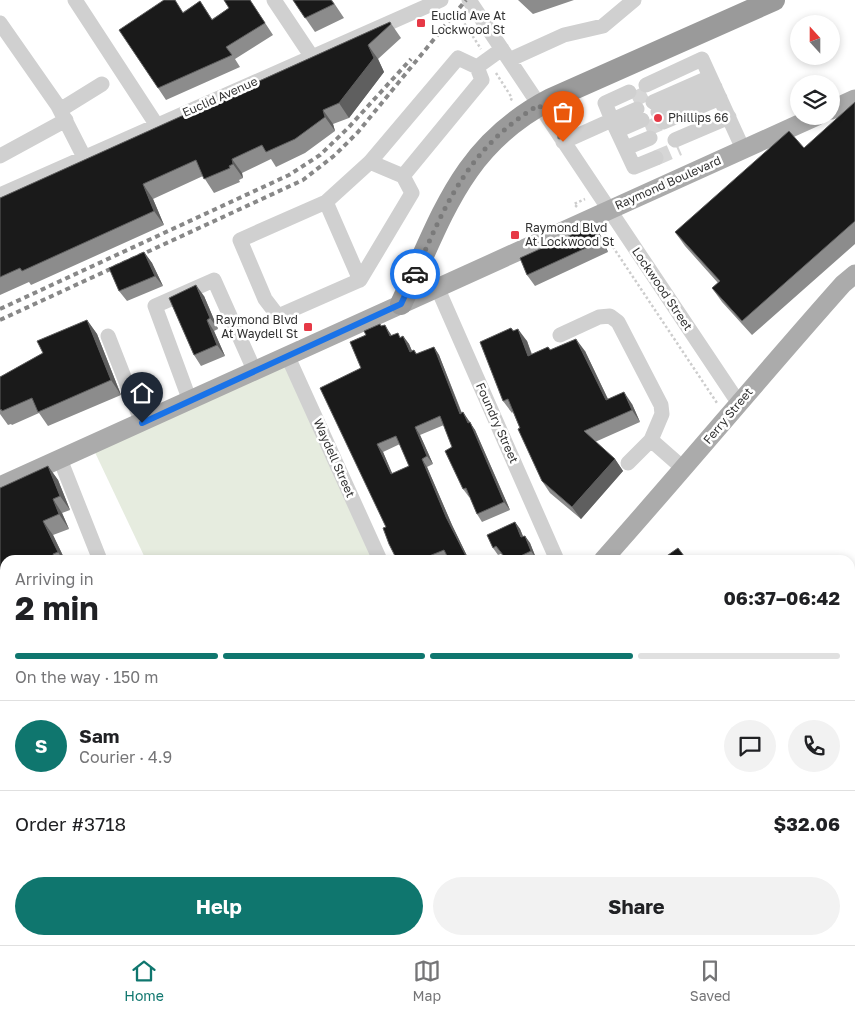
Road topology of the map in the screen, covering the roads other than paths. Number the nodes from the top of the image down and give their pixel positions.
1 (75, 0) edge
2 (274, 0) edge
3 (441, 0) edge
4 (469, 0) edge
5 (634, 0) edge
6 (774, 0) edge
7 (0, 23) edge
8 (505, 54) junction
9 (312, 57) junction
10 (477, 67) junction
11 (102, 84) dead end
12 (719, 97) junction
13 (855, 99) edge
14 (539, 105) junction
15 (840, 106) edge
16 (63, 115) junction
17 (661, 117) junction
18 (156, 124) junction
19 (643, 124) junction
20 (797, 125) edge
21 (619, 135) junction
22 (563, 142) junction
23 (743, 149) junction
24 (0, 156) edge
25 (84, 157) junction
26 (370, 162) junction
27 (403, 176) junction
28 (0, 195) edge
29 (326, 202) junction
30 (609, 210) junction
31 (855, 274) edge
32 (360, 280) junction
33 (437, 287) junction
34 (401, 304) junction
35 (560, 335) dead end
36 (108, 336) dead end
37 (288, 357) junction
38 (255, 372) junction
39 (190, 401) junction
40 (738, 402) junction
41 (142, 423) junction
42 (651, 440) junction
43 (60, 459) junction
44 (628, 463) dead end
45 (684, 469) junction
46 (0, 486) edge
47 (98, 555) edge
48 (378, 555) edge
49 (555, 555) edge
50 (607, 555) edge

1 - 18 street
2 - 9 street
3 - 9 street, Euclid Avenue
4 - 8 street, Lockwood Street
5 - 8 street
6 - 14 highway
7 - 16 street
8 - 10 street
8 - 14 street, Lockwood Street
9 - 18 street, Euclid Avenue
10 - 26 street
10 - 27 street
11 - 16 street
12 - 17 street
12 - 17 street
12 - 17 street
12 - 17 street
12 - 23 street
13 - 15 main road
14 - 22 street, Lockwood Street
14 - 34 highway
16 - 24 street
16 - 25 street
18 - 25 street, Euclid Avenue
19 - 21 street
19 - 21 street
19 - 21 street
20 - 23 main road, Raymond Boulevard
21 - 22 street
22 - 30 street, Lockwood Street
23 - 30 main road, Raymond Boulevard
25 - 28 street, Euclid Avenue
26 - 27 street
26 - 29 street
27 - 32 street
29 - 32 street
29 - 32 street
30 - 33 main road, Raymond Boulevard
30 - 40 street, Lockwood Street
31 - 40 main road, Ferry Street
33 - 34 main road, Raymond Boulevard
33 - 49 street, Foundry Street
34 - 37 main road, Raymond Boulevard
35 - 42 street
36 - 41 street
37 - 38 main road, Raymond Boulevard
37 - 48 street, Waydell Street
38 - 39 main road, Raymond Boulevard
38 - 39 street
39 - 41 main road, Raymond Boulevard
40 - 45 main road, Ferry Street
41 - 43 main road, Raymond Boulevard
42 - 44 street
42 - 45 street
43 - 46 main road, Raymond Boulevard
43 - 47 street
45 - 50 main road, Ferry Street

